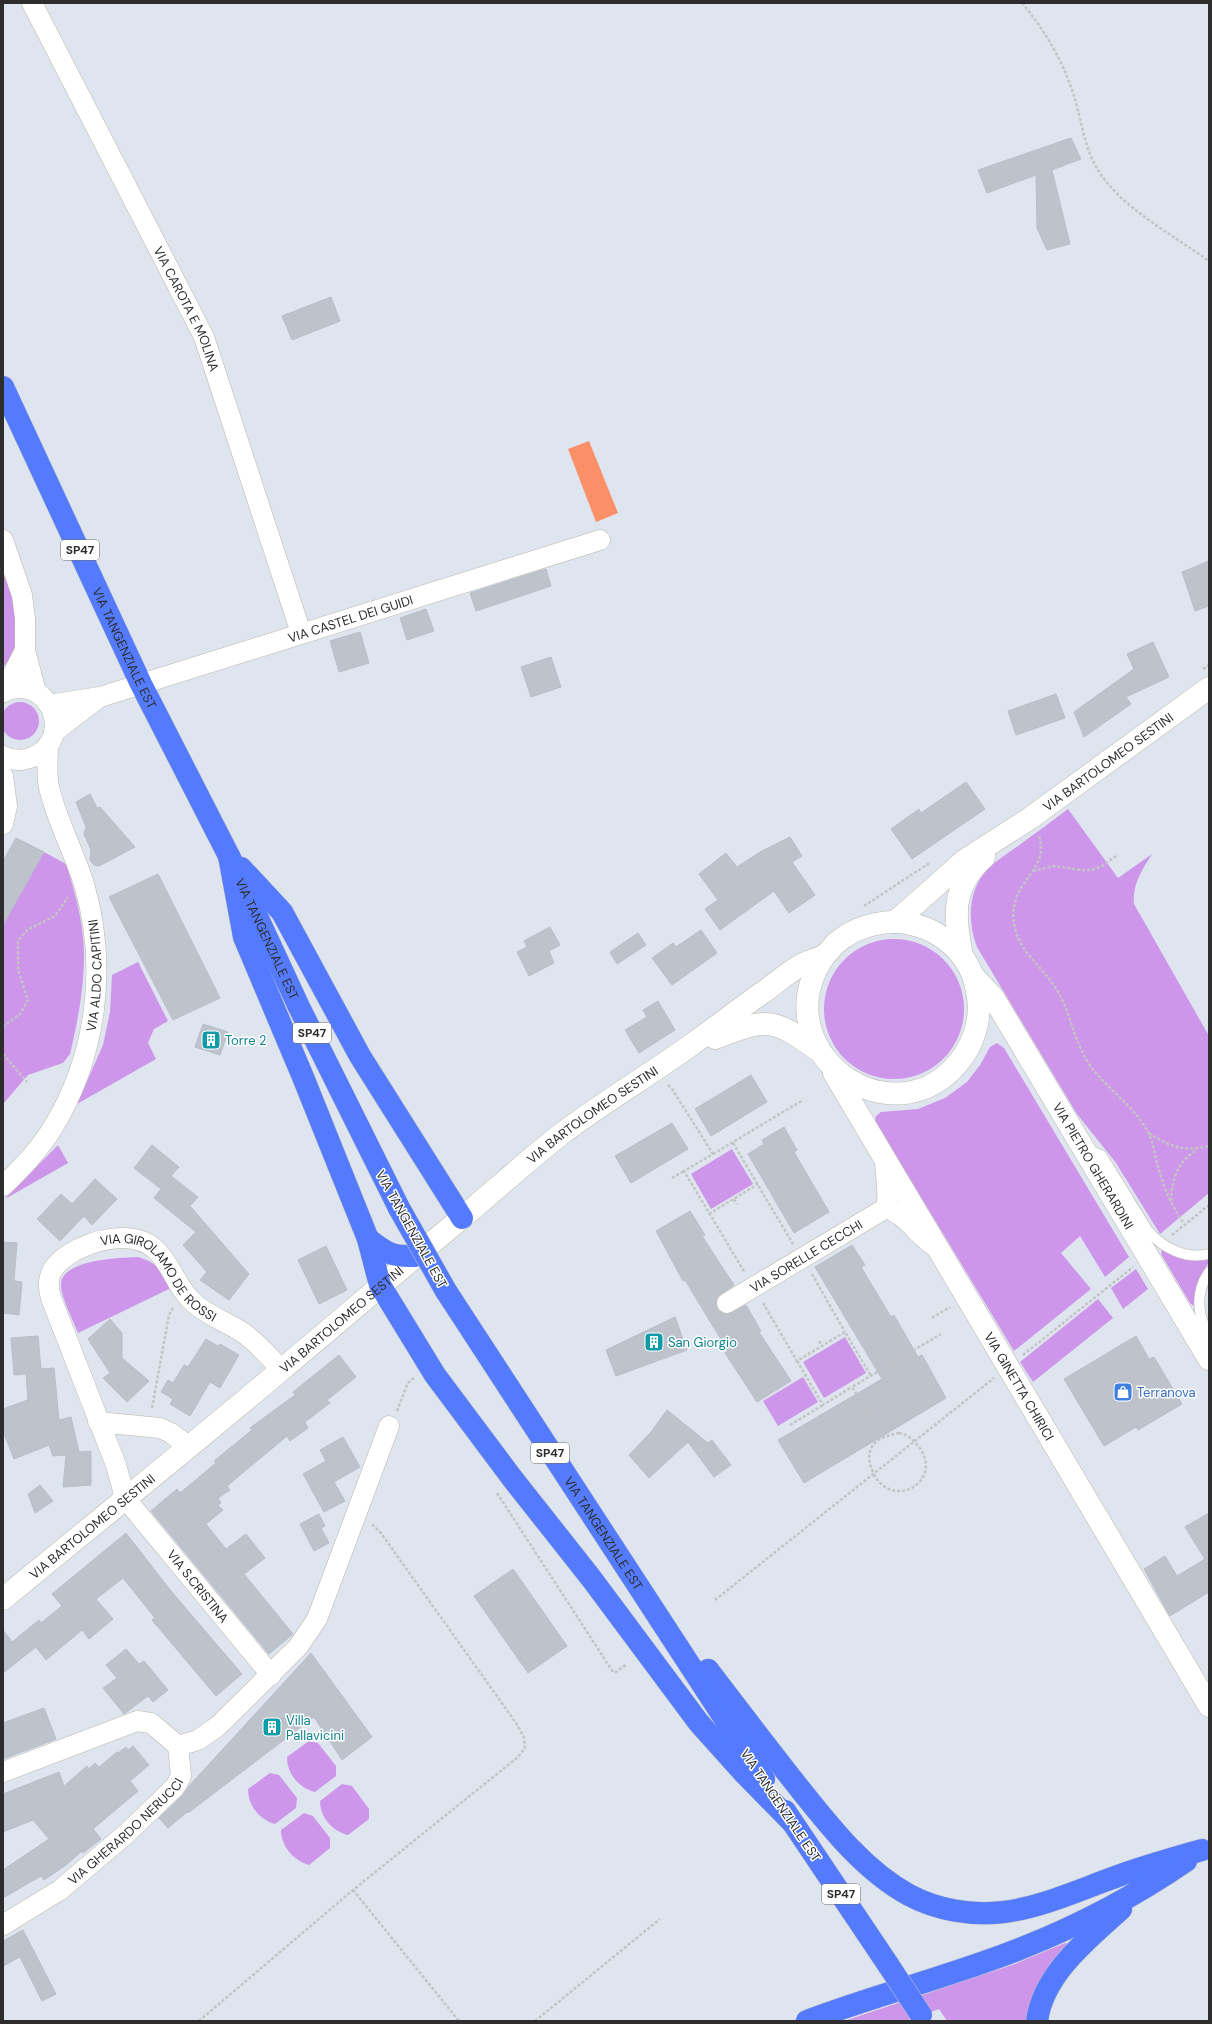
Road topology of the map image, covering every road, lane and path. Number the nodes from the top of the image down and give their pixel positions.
1 (32, 3) edge
2 (1022, 3) edge
3 (1209, 260) edge
4 (3, 387) edge
5 (3, 540) edge
6 (600, 540) dead end
7 (301, 633) junction
8 (25, 650) junction
9 (1209, 665) edge
10 (1203, 681) edge
11 (141, 684) junction
12 (3, 692) edge
13 (100, 697) junction
14 (42, 698) junction
15 (51, 738) junction
16 (3, 756) edge
17 (3, 776) edge
18 (3, 824) edge
19 (1037, 832) dead end
20 (1006, 835) junction
21 (229, 856) junction
22 (1116, 856) dead end
23 (934, 860) dead end
24 (1033, 871) junction
25 (83, 882) junction
26 (858, 910) dead end
27 (895, 922) junction
28 (825, 955) junction
29 (962, 956) junction
30 (974, 977) junction
31 (3, 1027) edge
32 (686, 1049) junction
33 (3, 1054) edge
34 (825, 1058) junction
35 (27, 1082) dead end
36 (666, 1083) dead end
37 (803, 1100) dead end
38 (1148, 1133) junction
39 (733, 1143) junction
40 (1209, 1146) edge
41 (1197, 1150) junction
42 (713, 1154) junction
43 (885, 1159) junction
44 (684, 1171) junction
45 (672, 1178) dead end
46 (758, 1184) junction
47 (3, 1186) edge
48 (734, 1199) junction
49 (1171, 1202) junction
50 (737, 1204) dead end
51 (1209, 1205) edge
52 (886, 1208) junction
53 (709, 1214) junction
54 (462, 1218) junction
55 (1184, 1224) junction
56 (368, 1239) junction
57 (936, 1248) junction
58 (796, 1250) dead end
59 (1154, 1250) junction
60 (1209, 1254) edge
61 (415, 1256) junction
62 (1209, 1272) edge
63 (812, 1274) dead end
64 (380, 1285) junction
65 (754, 1287) junction
66 (181, 1289) junction
67 (727, 1303) dead end
68 (956, 1303) dead end
69 (932, 1318) dead end
70 (845, 1332) junction
71 (941, 1334) dead end
72 (1209, 1335) edge
73 (819, 1341) dead end
74 (822, 1346) junction
75 (1209, 1359) edge
76 (797, 1361) junction
77 (1008, 1367) junction
78 (282, 1370) junction
79 (870, 1376) junction
80 (419, 1377) dead end
81 (852, 1387) junction
82 (823, 1405) junction
83 (98, 1422) junction
84 (790, 1425) dead end
85 (149, 1426) junction
86 (389, 1426) joint
87 (883, 1437) junction
88 (915, 1442) junction
89 (188, 1446) junction
90 (874, 1475) junction
91 (495, 1490) dead end
92 (125, 1498) junction
93 (357, 1513) junction
94 (3, 1599) edge
95 (715, 1600) dead end
96 (654, 1614) junction
97 (627, 1664) dead end
98 (271, 1675) junction
99 (1209, 1706) edge
100 (178, 1746) junction
101 (3, 1772) edge
102 (792, 1822) junction
103 (1206, 1847) edge
104 (353, 1890) junction
105 (1142, 1890) junction
106 (660, 1919) dead end
107 (3, 1925) edge
108 (924, 2019) edge
109 (199, 2021) edge
110 (459, 2021) edge
111 (535, 2021) edge
112 (807, 2021) edge
113 (1037, 2021) edge

1 - 7 street, VIA CAROTA E MOLINA
2 - 3 path
4 - 11 main road, VIA TANGENZIALE EST / SP47
5 - 8 street
6 - 7 street, VIA CASTEL DEI GUIDI
7 - 11 street, VIA CASTEL DEI GUIDI
8 - 12 street
8 - 14 street, VIA ALDO CAPITINI
9 - 10 path
10 - 20 main road, VIA BARTOLOMEO SESTINI
11 - 13 street, VIA CASTEL DEI GUIDI
11 - 21 main road, VIA TANGENZIALE EST / SP47
12 - 14 street, VIA CASTEL DEI GUIDI
13 - 14 street, VIA CASTEL DEI GUIDI
13 - 15 street, VIA CASTEL DEI GUIDI
14 - 15 street, VIA ALDO CAPITINI
15 - 16 street, VIA CASTEL DEI GUIDI
15 - 25 street, VIA ALDO CAPITINI
17 - 18 street
19 - 24 path
20 - 27 main road
20 - 29 main road
21 - 54 main road
21 - 56 main road
21 - 96 main road, VIA TANGENZIALE EST / SP47, bridge
22 - 24 path
23 - 26 path
24 - 38 path
25 - 31 path
25 - 47 street, VIA ALDO CAPITINI
27 - 28 main road
27 - 29 main road
28 - 32 main road
28 - 34 main road
29 - 30 main road
30 - 34 main road
30 - 59 main road, VIA PIETRO GHERARDINI
32 - 34 main road
32 - 54 main road, VIA BARTOLOMEO SESTINI
33 - 35 path
34 - 43 main road, VIA GINETTA CHIRICI
36 - 42 path
37 - 39 path
38 - 41 path
38 - 49 path
39 - 42 path
39 - 46 path
40 - 41 path
41 - 49 path
42 - 44 path
43 - 52 street
43 - 57 main road, VIA GINETTA CHIRICI
44 - 45 path
44 - 53 path
46 - 48 path
46 - 58 path
48 - 50 path
48 - 53 path
49 - 55 path
51 - 55 path
52 - 57 street
52 - 65 street, VIA SORELLE CECCHI
53 - 65 path
54 - 61 main road, VIA BARTOLOMEO SESTINI
55 - 59 path
56 - 61 main road
56 - 64 main road
57 - 77 main road, VIA GINETTA CHIRICI
59 - 60 lane
59 - 75 main road, VIA PIETRO GHERARDINI
59 - 77 path
61 - 64 main road, VIA BARTOLOMEO SESTINI
62 - 72 lane
63 - 70 path
64 - 78 main road, VIA BARTOLOMEO SESTINI
64 - 102 main road
65 - 67 street, VIA SORELLE CECCHI
65 - 76 path
66 - 78 street, VIA GIROLAMO DE ROSSI
66 - 83 street, VIA GIROLAMO DE ROSSI
66 - 85 path
68 - 69 path
70 - 74 path
70 - 79 path
71 - 79 path
73 - 74 path
74 - 76 path
76 - 82 path
77 - 88 path
77 - 99 main road, VIA GINETTA CHIRICI
78 - 89 main road, VIA BARTOLOMEO SESTINI
79 - 81 path
80 - 86 path
81 - 82 path
81 - 87 path
82 - 84 path
83 - 85 street
83 - 92 street, VIA GIROLAMO DE ROSSI
85 - 89 street
86 - 93 street
87 - 88 path
87 - 90 path
88 - 90 path
88 - 90 path
89 - 92 main road, VIA BARTOLOMEO SESTINI
90 - 95 path
91 - 97 path
92 - 94 main road, VIA BARTOLOMEO SESTINI
92 - 98 street, VIA S.CRISTINA
93 - 98 street
93 - 104 path
96 - 102 main road, VIA TANGENZIALE EST / SP47
96 - 103 main road
98 - 100 street
100 - 101 street
100 - 107 street, VIA GHERARDO NERUCCI
102 - 108 main road, VIA TANGENZIALE EST / SP47, bridge
103 - 105 main road
104 - 109 path
104 - 110 path
105 - 112 main road
105 - 113 main road
106 - 111 path

